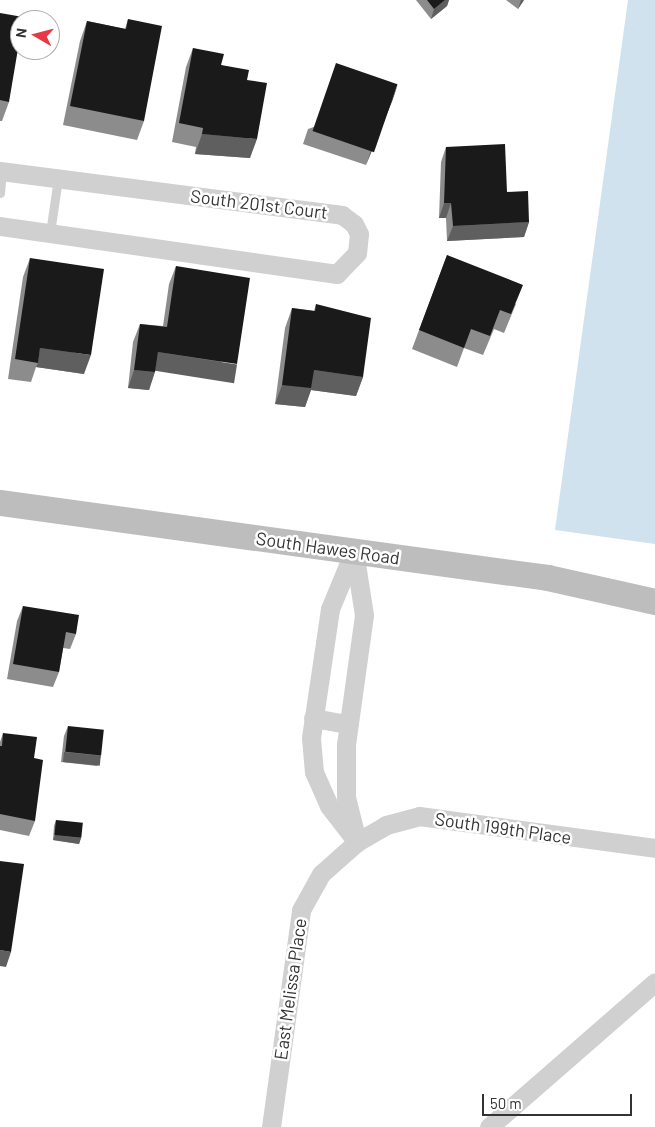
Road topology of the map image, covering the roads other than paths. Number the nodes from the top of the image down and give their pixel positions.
1 (1, 171) edge
2 (58, 178) junction
3 (0, 193) edge
4 (0, 226) edge
5 (50, 233) junction
6 (0, 503) edge
7 (354, 551) junction
8 (655, 602) edge
9 (313, 718) junction
10 (348, 724) junction
11 (357, 842) junction
12 (655, 848) edge
13 (655, 982) edge
14 (271, 1127) edge
15 (489, 1127) edge

1 - 2 street, South 201st Court
1 - 3 lane
2 - 5 lane
2 - 5 street, South 201st Court
4 - 5 street, South 201st Court
6 - 7 main road, South Hawes Road
7 - 8 main road, South Hawes Road
7 - 9 street
7 - 10 street
9 - 10 street
9 - 11 street
10 - 11 street
11 - 12 street, South 199th Place
11 - 14 street, East Melissa Place
13 - 15 street

